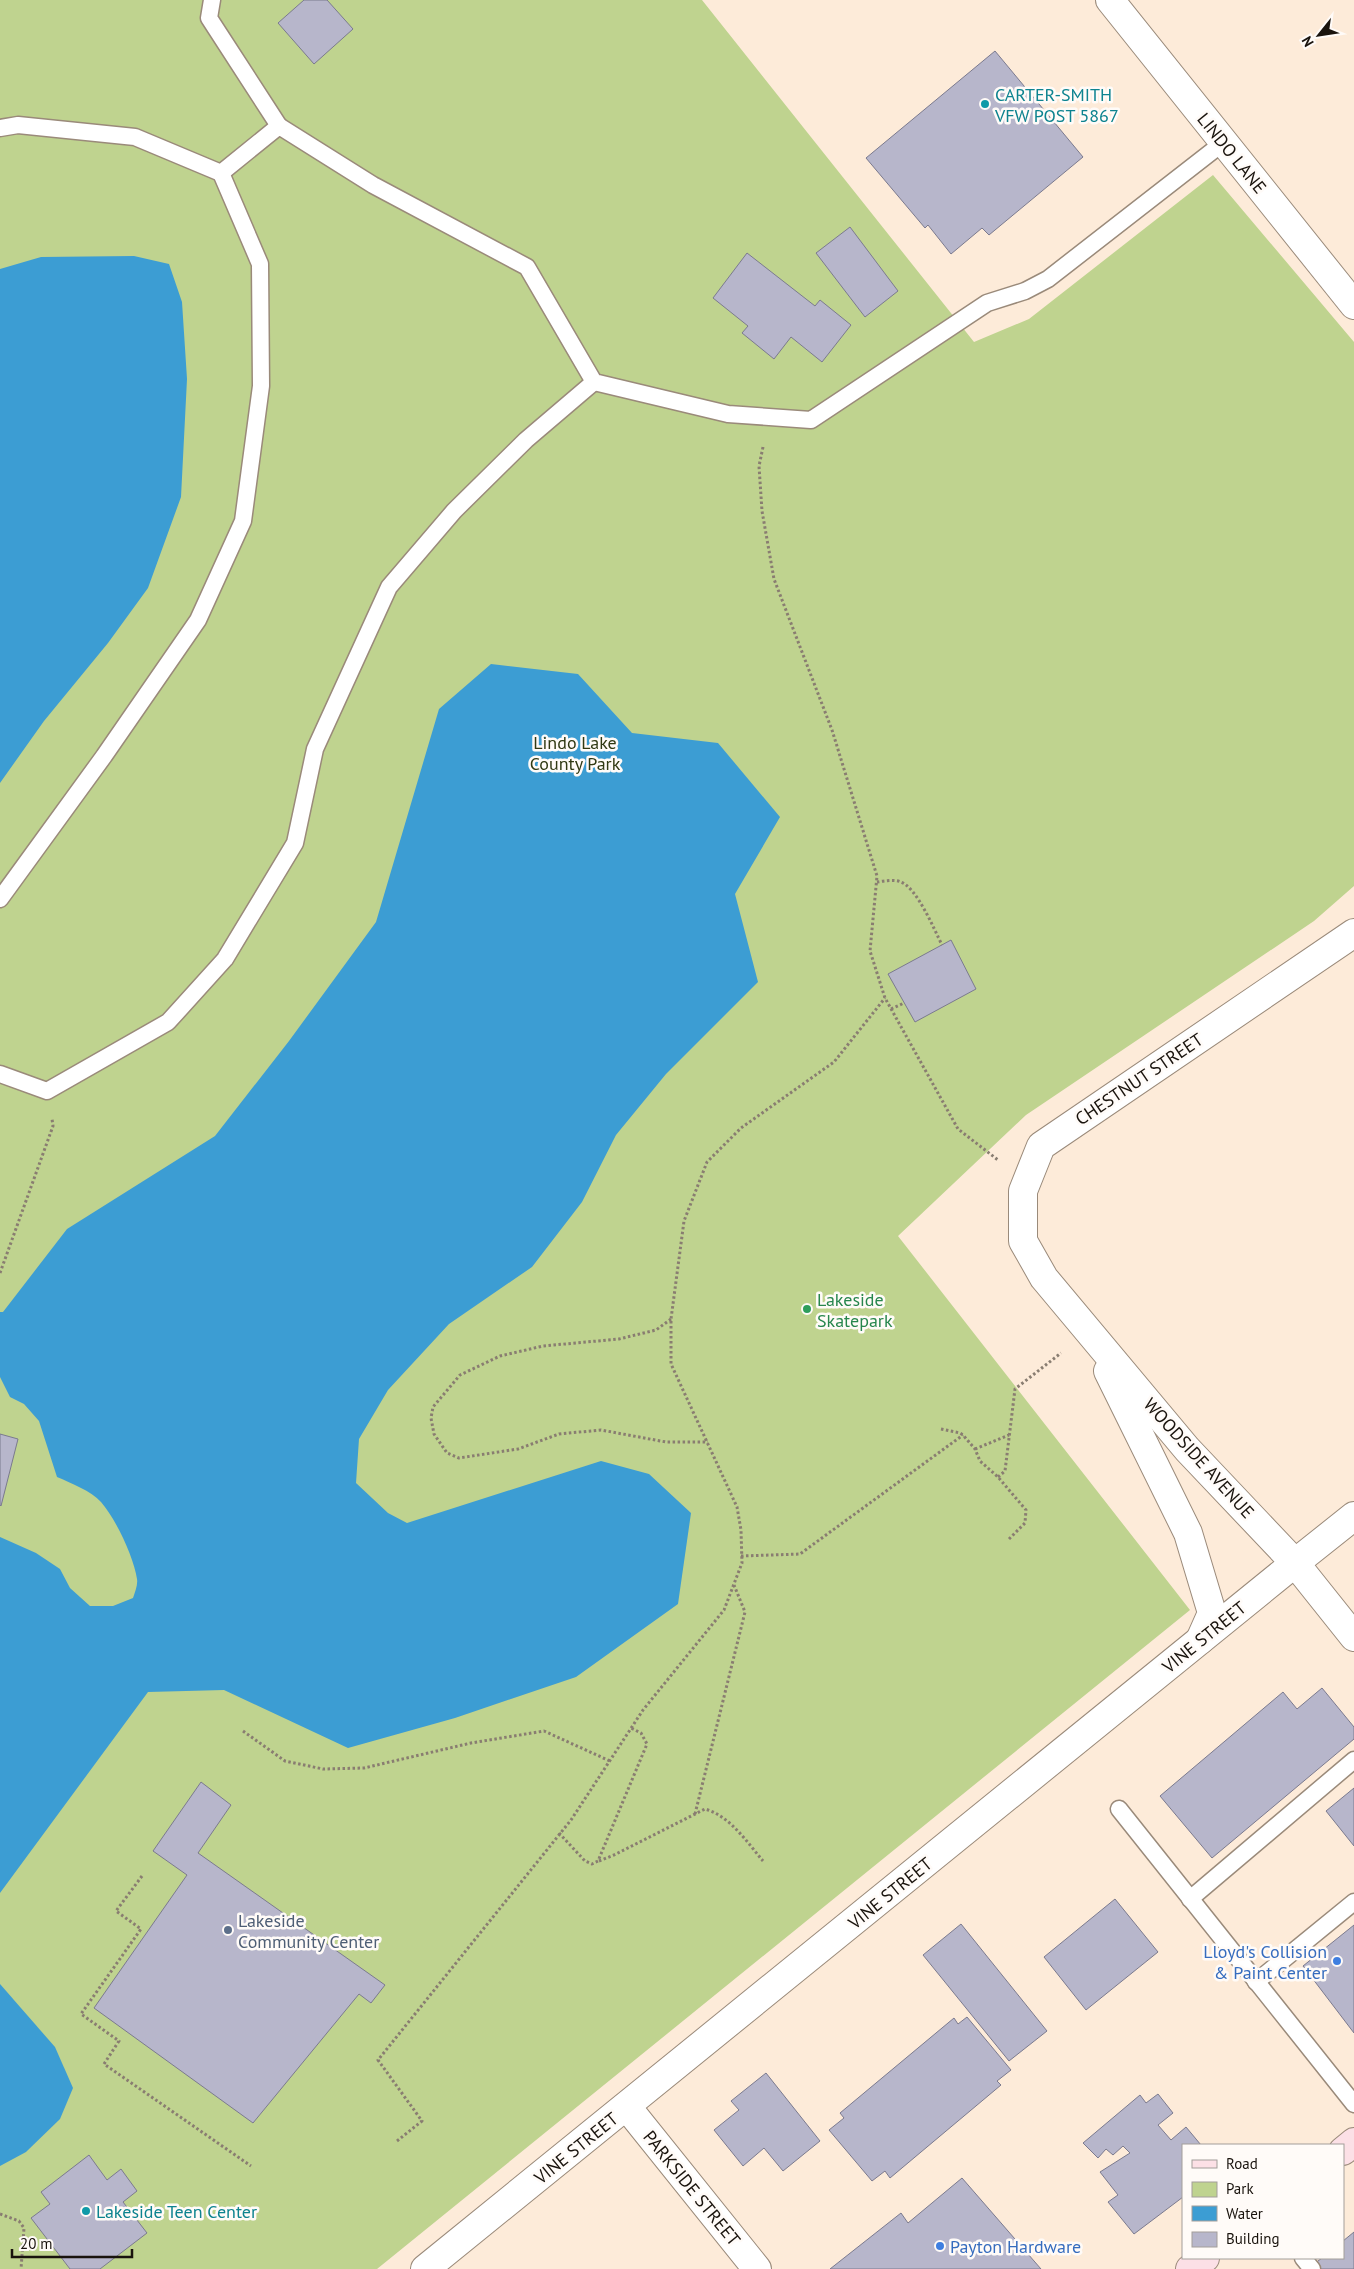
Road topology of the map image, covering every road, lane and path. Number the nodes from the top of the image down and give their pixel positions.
1 (212, 0) edge
2 (1110, 0) edge
3 (279, 126) junction
4 (0, 128) edge
5 (1224, 142) junction
6 (220, 173) junction
7 (1354, 306) edge
8 (594, 382) junction
9 (770, 417) junction
10 (877, 882) junction
11 (0, 899) edge
12 (1354, 933) edge
13 (942, 945) dead end
14 (885, 998) junction
15 (904, 1003) dead end
16 (891, 1009) junction
17 (0, 1074) edge
18 (47, 1091) junction
19 (1026, 1182) junction
20 (0, 1273) edge
21 (1044, 1278) joint
22 (671, 1319) junction
23 (1088, 1329) junction
24 (941, 1429) dead end
25 (1009, 1435) junction
26 (963, 1436) junction
27 (708, 1442) junction
28 (975, 1448) junction
29 (998, 1477) junction
30 (1354, 1516) edge
31 (1008, 1540) dead end
32 (741, 1556) junction
33 (1295, 1563) junction
34 (734, 1584) junction
35 (1354, 1637) edge
36 (1200, 1640) junction
37 (631, 1728) junction
38 (243, 1731) dead end
39 (1354, 1760) edge
40 (610, 1761) junction
41 (1119, 1809) dead end
42 (695, 1814) junction
43 (559, 1833) junction
44 (598, 1861) junction
45 (763, 1862) dead end
46 (142, 1876) dead end
47 (1190, 1899) junction
48 (1354, 1902) edge
49 (1256, 1982) junction
50 (1354, 2104) edge
51 (627, 2107) junction
52 (397, 2141) dead end
53 (1354, 2142) edge
54 (1344, 2150) edge
55 (251, 2166) dead end
56 (0, 2214) edge
57 (1204, 2259) edge
58 (1304, 2259) edge
59 (21, 2269) edge
60 (425, 2269) edge
61 (757, 2269) edge
62 (1190, 2269) edge
63 (1312, 2269) edge

1 - 3 lane
2 - 5 street, LINDO LANE
3 - 6 lane
3 - 8 lane
4 - 6 lane
5 - 7 street, LINDO LANE
5 - 9 lane
6 - 11 lane
8 - 9 lane
8 - 18 lane
9 - 10 path
10 - 13 path
10 - 14 path
12 - 19 street, CHESTNUT STREET
14 - 16 path
14 - 22 path
15 - 16 path
16 - 19 path
17 - 18 lane
18 - 20 path
19 - 21 street, CHESTNUT STREET
21 - 23 street, WOODSIDE AVENUE
22 - 27 path
22 - 27 path
23 - 25 path
23 - 33 street, WOODSIDE AVENUE
23 - 36 street
24 - 26 path
25 - 28 path
25 - 29 path
26 - 28 path
26 - 32 path
27 - 32 path
28 - 29 path
29 - 31 path
30 - 33 street, VINE STREET
32 - 34 path
33 - 35 street, WOODSIDE AVENUE
33 - 36 street, VINE STREET
34 - 37 path
34 - 42 path
36 - 51 street, VINE STREET
37 - 40 path
37 - 44 path
38 - 40 path
39 - 47 lane
40 - 43 path
41 - 47 lane
42 - 44 path
42 - 45 path
43 - 44 path
43 - 52 path
46 - 55 path
47 - 49 lane
48 - 49 lane
49 - 50 lane
51 - 60 street, VINE STREET
51 - 61 street, PARKSIDE STREET
53 - 54 main road
56 - 59 path
57 - 62 main road
58 - 63 lane

